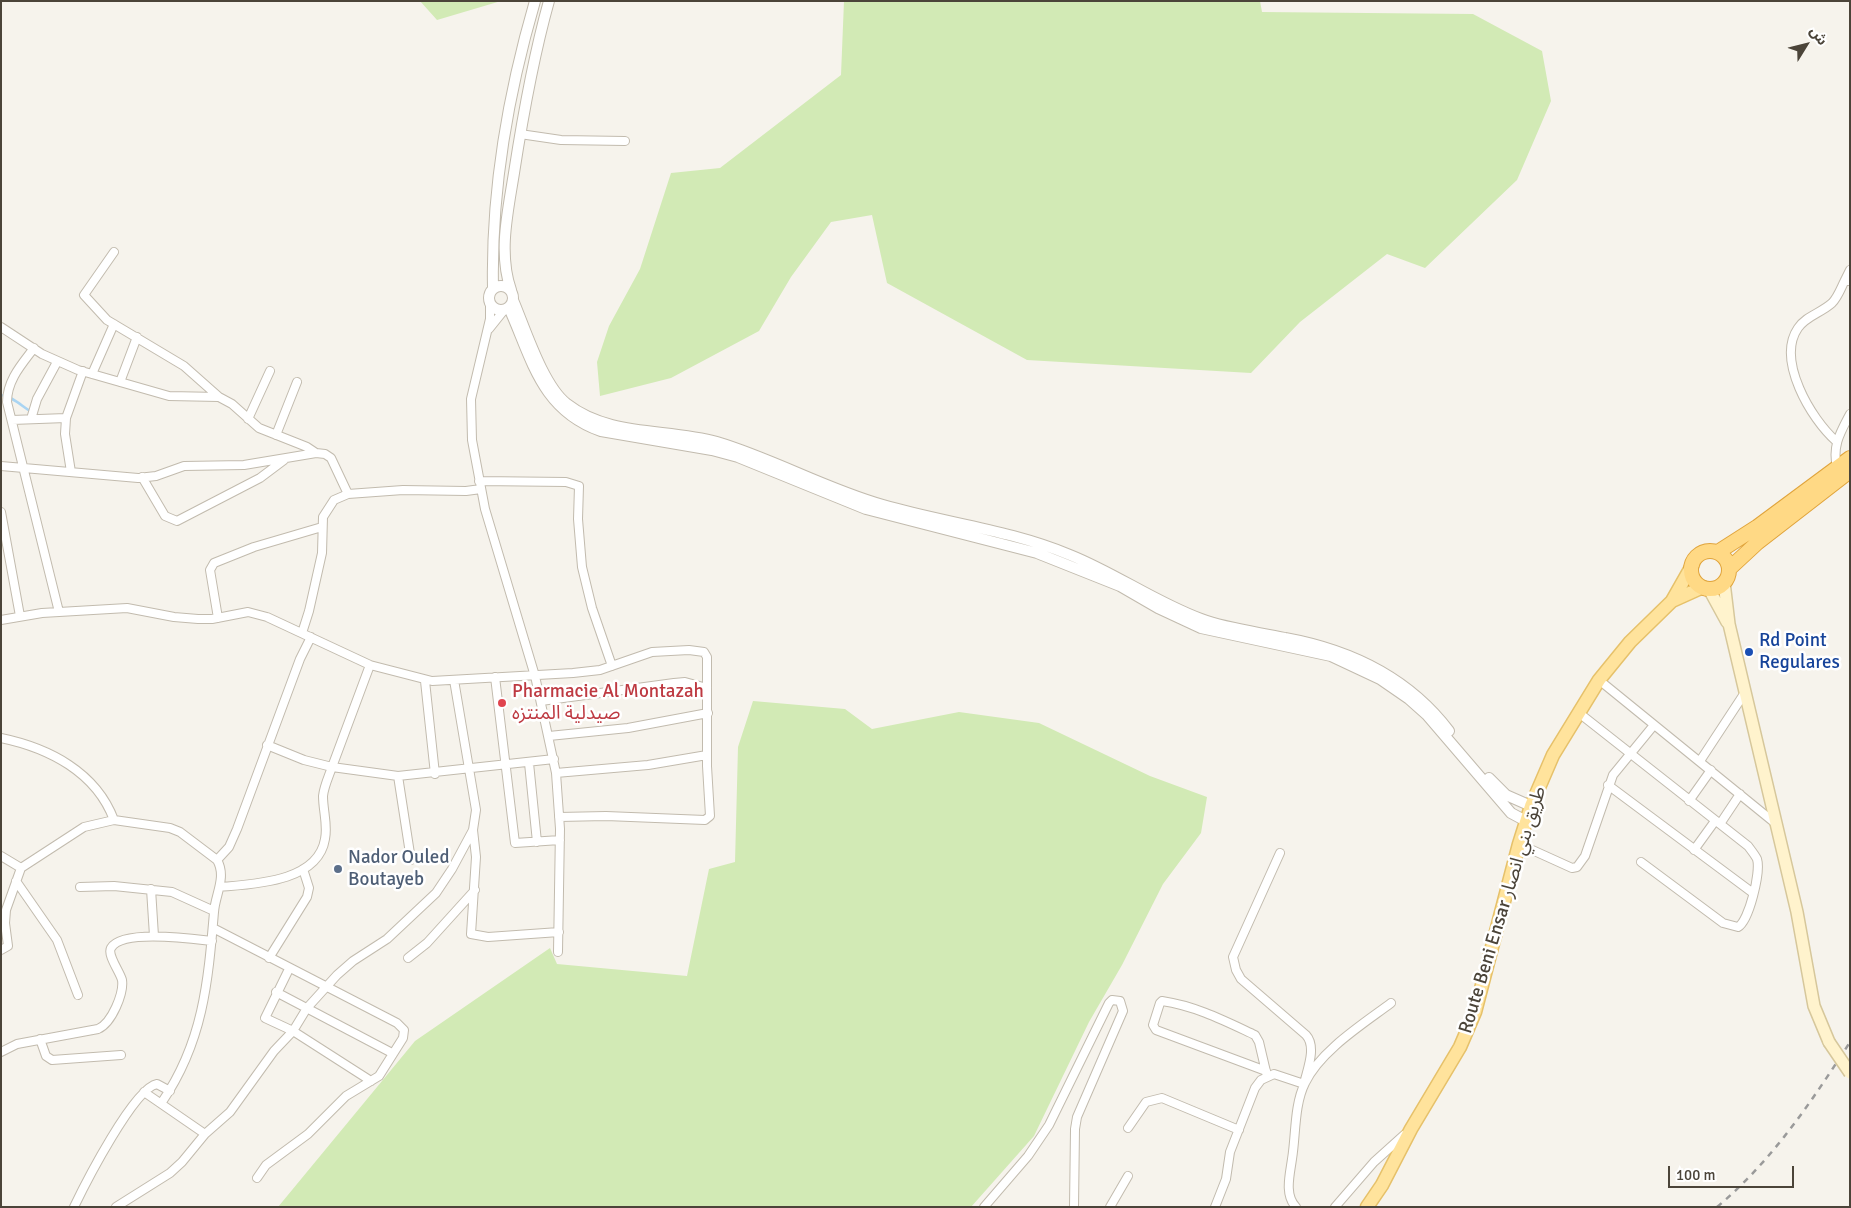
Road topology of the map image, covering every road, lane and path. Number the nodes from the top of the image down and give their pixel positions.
1 (535, 1) edge
2 (549, 1) edge
3 (520, 134) junction
4 (625, 141) dead end
5 (114, 252) dead end
6 (1850, 270) edge
7 (1847, 281) edge
8 (493, 288) junction
9 (510, 302) junction
10 (490, 304) junction
11 (114, 324) junction
12 (1, 327) edge
13 (487, 331) junction
14 (137, 337) junction
15 (34, 348) junction
16 (57, 362) junction
17 (83, 371) junction
18 (270, 371) dead end
19 (92, 374) junction
20 (120, 382) junction
21 (297, 382) dead end
22 (219, 397) junction
23 (1850, 414) edge
24 (66, 418) junction
25 (248, 419) junction
26 (12, 420) junction
27 (31, 420) junction
28 (276, 435) junction
29 (1836, 441) junction
30 (316, 453) junction
31 (1850, 458) edge
32 (285, 459) junction
33 (1, 466) edge
34 (25, 469) junction
35 (1844, 469) edge
36 (71, 472) junction
37 (142, 478) junction
38 (479, 481) junction
39 (480, 489) junction
40 (348, 494) junction
41 (1, 512) edge
42 (322, 527) junction
43 (1718, 552) junction
44 (1693, 564) junction
45 (1729, 569) junction
46 (1724, 582) junction
47 (1706, 588) junction
48 (1672, 601) junction
49 (59, 612) junction
50 (20, 616) junction
51 (218, 618) junction
52 (1, 620) edge
53 (1729, 624) junction
54 (302, 633) junction
55 (311, 638) junction
56 (370, 665) junction
57 (612, 666) junction
58 (535, 676) junction
59 (495, 677) junction
60 (454, 680) junction
61 (1599, 680) junction
62 (425, 681) junction
63 (707, 688) junction
64 (1744, 694) junction
65 (541, 701) junction
66 (708, 713) junction
67 (1579, 713) junction
68 (1654, 725) junction
69 (549, 736) junction
70 (1, 738) edge
71 (267, 745) junction
72 (1629, 754) junction
73 (707, 755) junction
74 (554, 759) junction
75 (1700, 761) junction
76 (529, 763) junction
77 (506, 765) junction
78 (332, 767) junction
79 (469, 770) junction
80 (1711, 770) junction
81 (556, 773) junction
82 (435, 774) junction
83 (398, 776) junction
84 (1608, 785) junction
85 (1740, 794) junction
86 (1504, 799) junction
87 (1689, 801) junction
88 (1531, 806) junction
89 (560, 817) junction
90 (114, 820) junction
91 (1526, 821) junction
92 (1717, 822) junction
93 (1775, 823) junction
94 (473, 830) junction
95 (560, 840) junction
96 (537, 842) junction
97 (1519, 844) junction
98 (1694, 850) junction
99 (1280, 853) dead end
100 (1, 856) edge
101 (217, 860) junction
102 (411, 860) dead end
103 (1641, 862) dead end
104 (22, 868) junction
105 (303, 869) junction
106 (16, 881) junction
107 (220, 886) junction
108 (80, 887) dead end
109 (151, 889) junction
110 (475, 890) junction
111 (1753, 894) junction
112 (214, 911) junction
113 (213, 928) junction
114 (559, 932) junction
115 (154, 936) junction
116 (212, 941) junction
117 (1, 950) edge
118 (558, 952) dead end
119 (269, 958) junction
120 (408, 958) dead end
121 (289, 969) junction
122 (327, 988) junction
123 (276, 992) junction
124 (78, 995) dead end
125 (1392, 1003) dead end
126 (307, 1008) junction
127 (294, 1031) junction
128 (40, 1040) junction
129 (1, 1052) edge
130 (392, 1053) junction
131 (121, 1055) dead end
132 (1267, 1073) junction
133 (1850, 1073) edge
134 (371, 1081) junction
135 (1304, 1084) junction
136 (170, 1091) junction
137 (144, 1092) junction
138 (162, 1102) junction
139 (1128, 1128) dead end
140 (1411, 1129) junction
141 (1239, 1130) junction
142 (205, 1134) junction
143 (1128, 1176) dead end
144 (257, 1178) dead end
145 (74, 1207) edge
146 (116, 1207) edge
147 (984, 1207) edge
148 (1074, 1207) edge
149 (1110, 1207) edge
150 (1214, 1207) edge
151 (1296, 1207) edge
152 (1334, 1207) edge
153 (1367, 1207) edge

1 - 8 street
2 - 3 street
3 - 4 street
3 - 9 street
5 - 11 street
6 - 7 street
7 - 29 street
8 - 9 street
8 - 10 street
9 - 10 street
9 - 13 street
9 - 86 street
10 - 13 street
11 - 14 street
11 - 19 street
12 - 15 street
13 - 38 street
14 - 20 street
14 - 22 street
15 - 16 street
15 - 26 street
16 - 17 street
16 - 27 street
17 - 19 street
17 - 24 street
18 - 25 street
19 - 20 street
20 - 22 street
21 - 28 street
22 - 25 street
23 - 29 street
24 - 27 street
24 - 36 street
25 - 28 street
26 - 27 street
26 - 34 street
28 - 30 street
29 - 35 street
30 - 32 street
30 - 40 street
31 - 35 highway
32 - 37 street
32 - 37 street
33 - 34 street
34 - 36 street
34 - 49 street
35 - 43 highway
35 - 45 highway
36 - 37 street
38 - 39 street
38 - 57 street
39 - 40 street
39 - 58 street
40 - 42 street
41 - 50 street
42 - 51 street
42 - 54 street
43 - 44 highway
43 - 45 highway
44 - 47 highway
44 - 48 main road, Route Beni Ensar طريق بني انصار
45 - 46 highway
46 - 47 highway
46 - 53 main road
47 - 48 main road, Route Beni Ensar طريق بني انصار
47 - 53 main road
48 - 61 main road, Route Beni Ensar طريق بني انصار
49 - 50 street
49 - 51 street
50 - 52 street
51 - 54 street
53 - 64 main road
54 - 55 street
55 - 56 street
55 - 71 street
56 - 62 street
56 - 78 street
57 - 58 street
57 - 63 street
58 - 59 street
58 - 65 street
59 - 60 street
59 - 77 street
60 - 62 street
60 - 79 street
61 - 67 main road, Route Beni Ensar طريق بني انصار
61 - 68 street
62 - 82 street
63 - 65 street
63 - 66 street
64 - 75 street
64 - 93 main road
65 - 69 street
66 - 69 street
66 - 73 street
67 - 72 street
67 - 88 main road, Route Beni Ensar طريق بني انصار
68 - 72 street
68 - 75 street
69 - 74 street
70 - 90 street
71 - 78 street
71 - 101 street
72 - 84 street
72 - 87 street
73 - 81 street
73 - 89 street
74 - 76 street
74 - 81 street
75 - 80 street
76 - 77 street
76 - 96 street
77 - 79 street
77 - 96 street
78 - 83 street
78 - 105 street
79 - 82 street
79 - 94 street
80 - 85 street
80 - 87 street
81 - 89 street
82 - 83 street
83 - 102 street
84 - 97 street
84 - 98 street
85 - 92 street
85 - 93 street
86 - 88 street
86 - 91 street
87 - 92 street
88 - 91 main road, Route Beni Ensar طريق بني انصار
89 - 95 street
90 - 101 street
90 - 104 street
91 - 97 main road, Route Beni Ensar طريق بني انصار
92 - 98 street
92 - 111 street
93 - 133 main road, bridge
94 - 110 street
94 - 122 street
95 - 96 street
95 - 114 street
97 - 140 main road, Route Beni Ensar طريق بني انصار
98 - 111 street
99 - 135 street
100 - 104 street
101 - 107 street
103 - 111 street
104 - 106 street
105 - 107 street
105 - 119 street
106 - 117 street
106 - 124 street
107 - 112 street
108 - 109 street
109 - 112 street
109 - 115 street
110 - 114 street
110 - 120 street
112 - 113 street
113 - 116 street
113 - 119 street
114 - 118 street
115 - 116 street
115 - 128 street
116 - 136 street
119 - 121 street
121 - 122 street
121 - 123 street
122 - 126 street
122 - 130 street
123 - 126 street
123 - 127 street
125 - 135 street
126 - 127 street
126 - 130 street
127 - 134 street
127 - 142 street
128 - 129 street
128 - 131 street
130 - 134 street
132 - 132 street
132 - 135 street
132 - 141 street
134 - 144 street
135 - 151 street
136 - 137 street
136 - 138 street
137 - 138 street
137 - 145 street
138 - 142 street
139 - 141 street
140 - 152 street
140 - 153 main road, Route Beni Ensar طريق بني انصار
141 - 150 street
142 - 146 street
143 - 149 street
147 - 148 street

